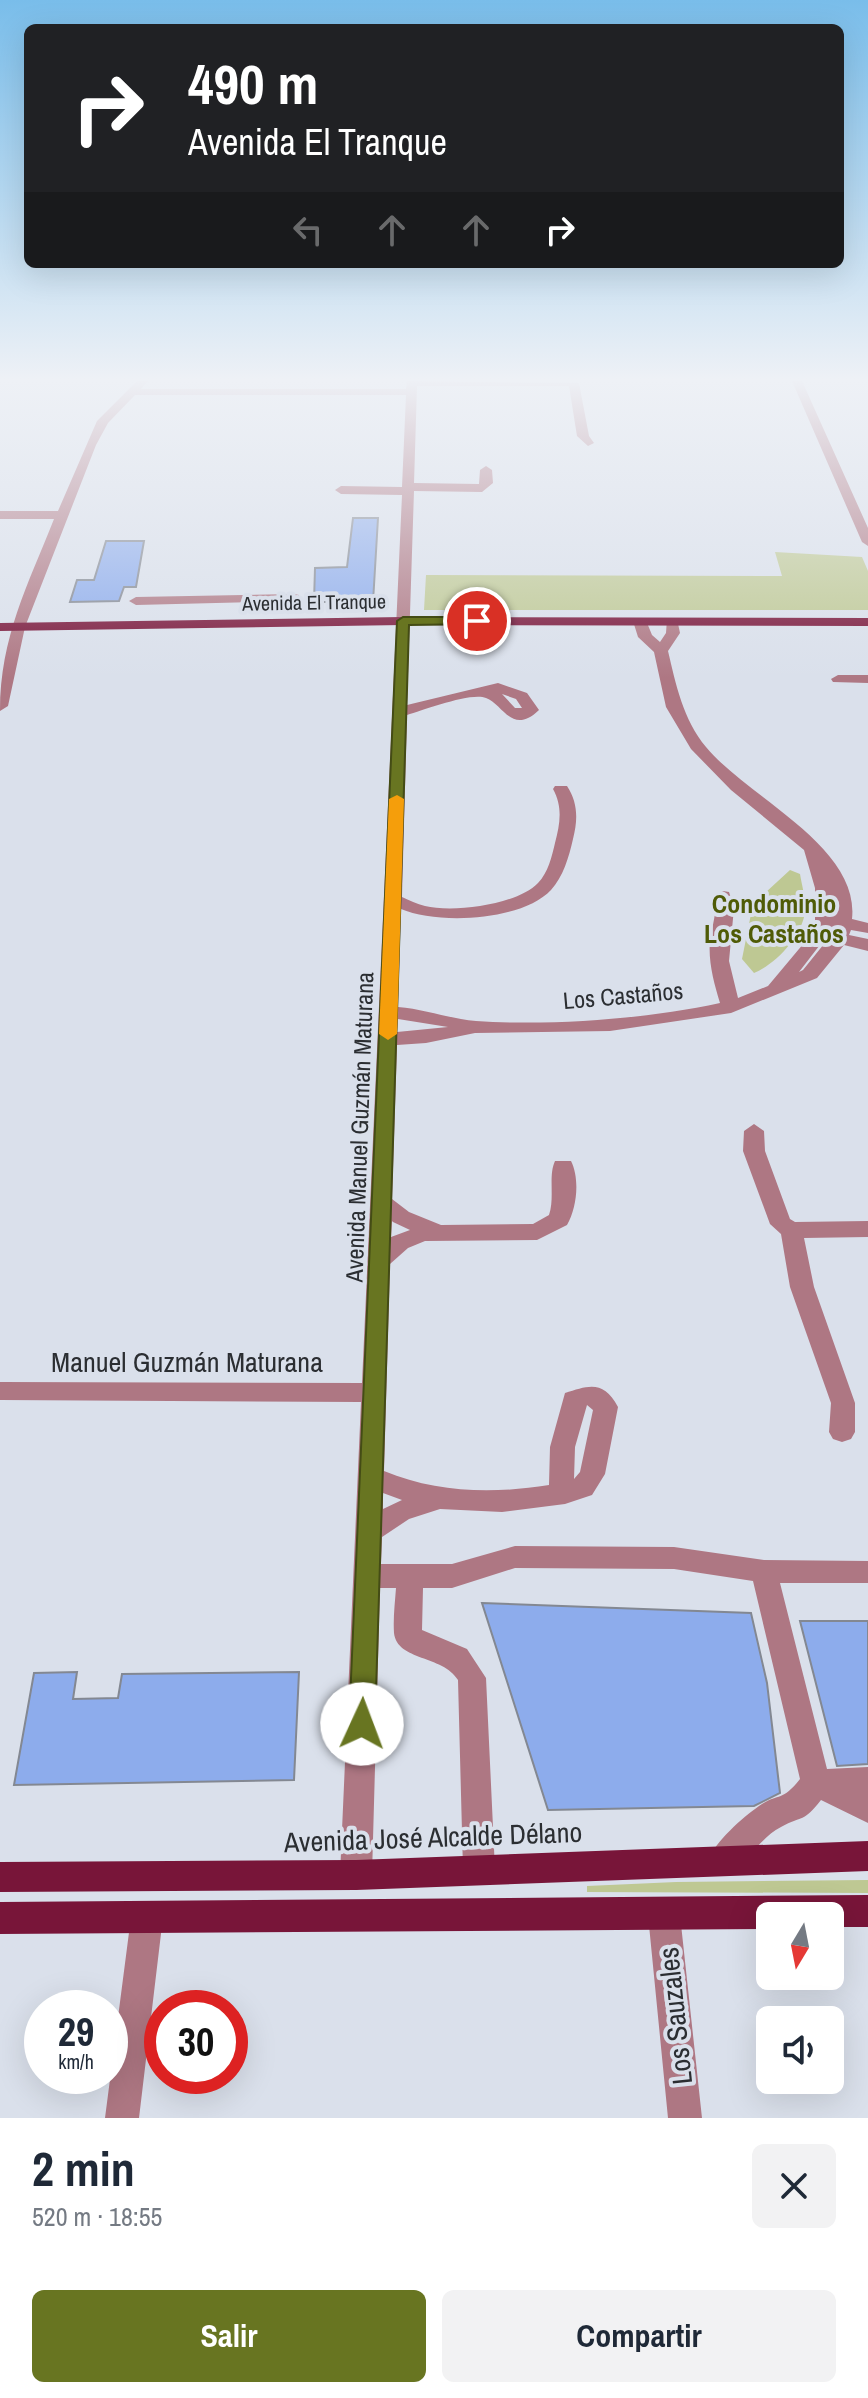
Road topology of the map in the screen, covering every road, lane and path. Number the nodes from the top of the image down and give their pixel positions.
1 (77, 480) edge
2 (408, 480) edge
3 (486, 480) edge
4 (841, 480) edge
5 (408, 489) junction
6 (341, 490) dead end
7 (0, 515) edge
8 (63, 515) junction
9 (868, 542) edge
10 (294, 598) dead end
11 (208, 600) junction
12 (136, 601) dead end
13 (403, 621) junction
14 (640, 621) junction
15 (672, 622) junction
16 (868, 622) edge
17 (204, 624) junction
18 (0, 627) edge
19 (18, 627) junction
20 (661, 651) junction
21 (838, 679) dead end
22 (868, 679) edge
23 (477, 691) dead end
24 (400, 704) junction
25 (0, 706) edge
26 (561, 789) dead end
27 (810, 848) junction
28 (723, 896) dead end
29 (393, 900) junction
30 (426, 912) junction
31 (392, 925) junction
32 (823, 925) junction
33 (868, 928) edge
34 (841, 930) junction
35 (868, 945) edge
36 (772, 991) junction
37 (731, 1007) junction
38 (389, 1012) junction
39 (474, 1027) junction
40 (388, 1039) junction
41 (754, 1131) dead end
42 (563, 1166) dead end
43 (382, 1202) junction
44 (868, 1229) edge
45 (791, 1230) junction
46 (434, 1231) junction
47 (380, 1260) junction
48 (0, 1391) edge
49 (374, 1393) junction
50 (842, 1432) dead end
51 (371, 1477) junction
52 (565, 1493) dead end
53 (434, 1500) junction
54 (369, 1532) junction
55 (764, 1571) junction
56 (868, 1572) edge
57 (367, 1576) junction
58 (410, 1576) junction
59 (868, 1781) edge
60 (816, 1783) junction
61 (868, 1809) edge
62 (868, 1856) edge
63 (723, 1860) junction
64 (479, 1870) junction
65 (356, 1875) junction
66 (0, 1877) edge
67 (868, 1911) edge
68 (664, 1915) junction
69 (147, 1917) junction
70 (0, 1918) edge
71 (122, 2118) edge
72 (685, 2118) edge

1 - 8 street
2 - 5 street, Avenida Manuel Guzmán Maturana
3 - 5 street
4 - 9 street
5 - 6 street
5 - 13 street, Avenida Manuel Guzmán Maturana
7 - 8 street
8 - 19 street
10 - 11 street
11 - 12 street
11 - 17 street
13 - 14 main road, Avenida El Tranque
13 - 17 main road, Avenida El Tranque
13 - 24 street, Avenida Manuel Guzmán Maturana
14 - 15 main road, Avenida El Tranque
14 - 20 street
15 - 16 main road, Avenida El Tranque
15 - 20 street
17 - 19 main road, Avenida El Tranque
18 - 19 main road, Avenida El Tranque
19 - 25 street
20 - 27 street
21 - 22 street
23 - 24 street
24 - 29 street, Avenida Manuel Guzmán Maturana
26 - 30 street
27 - 32 street
27 - 34 street
28 - 37 street
29 - 30 street
29 - 31 street, Avenida Manuel Guzmán Maturana
30 - 31 street
31 - 38 street, Avenida Manuel Guzmán Maturana
32 - 34 street
32 - 36 street, Los Castaños
33 - 34 street
34 - 35 street
34 - 36 street, Los Castaños
36 - 37 street, Los Castaños
37 - 39 street, Los Castaños
38 - 39 street, Los Castaños
38 - 40 street, Avenida Manuel Guzmán Maturana
39 - 40 street, Los Castaños
40 - 43 street, Avenida Manuel Guzmán Maturana
41 - 45 street
42 - 46 street
43 - 46 street
43 - 47 street, Avenida Manuel Guzmán Maturana
44 - 45 street
45 - 50 street
46 - 47 street
47 - 49 street, Avenida Manuel Guzmán Maturana
48 - 49 street, Manuel Guzmán Maturana
49 - 51 street, Avenida Manuel Guzmán Maturana
51 - 53 street
51 - 54 street, Avenida Manuel Guzmán Maturana
52 - 53 street
53 - 54 street
54 - 57 street, Avenida Manuel Guzmán Maturana
55 - 56 street
55 - 58 street
55 - 60 street
57 - 58 street
57 - 65 street, Avenida Manuel Guzmán Maturana
58 - 64 street
59 - 60 street
60 - 61 street
60 - 63 street
62 - 63 main road, Avenida José Alcalde Délano
63 - 64 main road, Avenida José Alcalde Délano
64 - 65 main road, Avenida José Alcalde Délano
65 - 66 main road, Avenida José Alcalde Délano
67 - 68 main road
68 - 69 main road
68 - 72 street, Los Sauzales
69 - 70 main road
69 - 71 street

